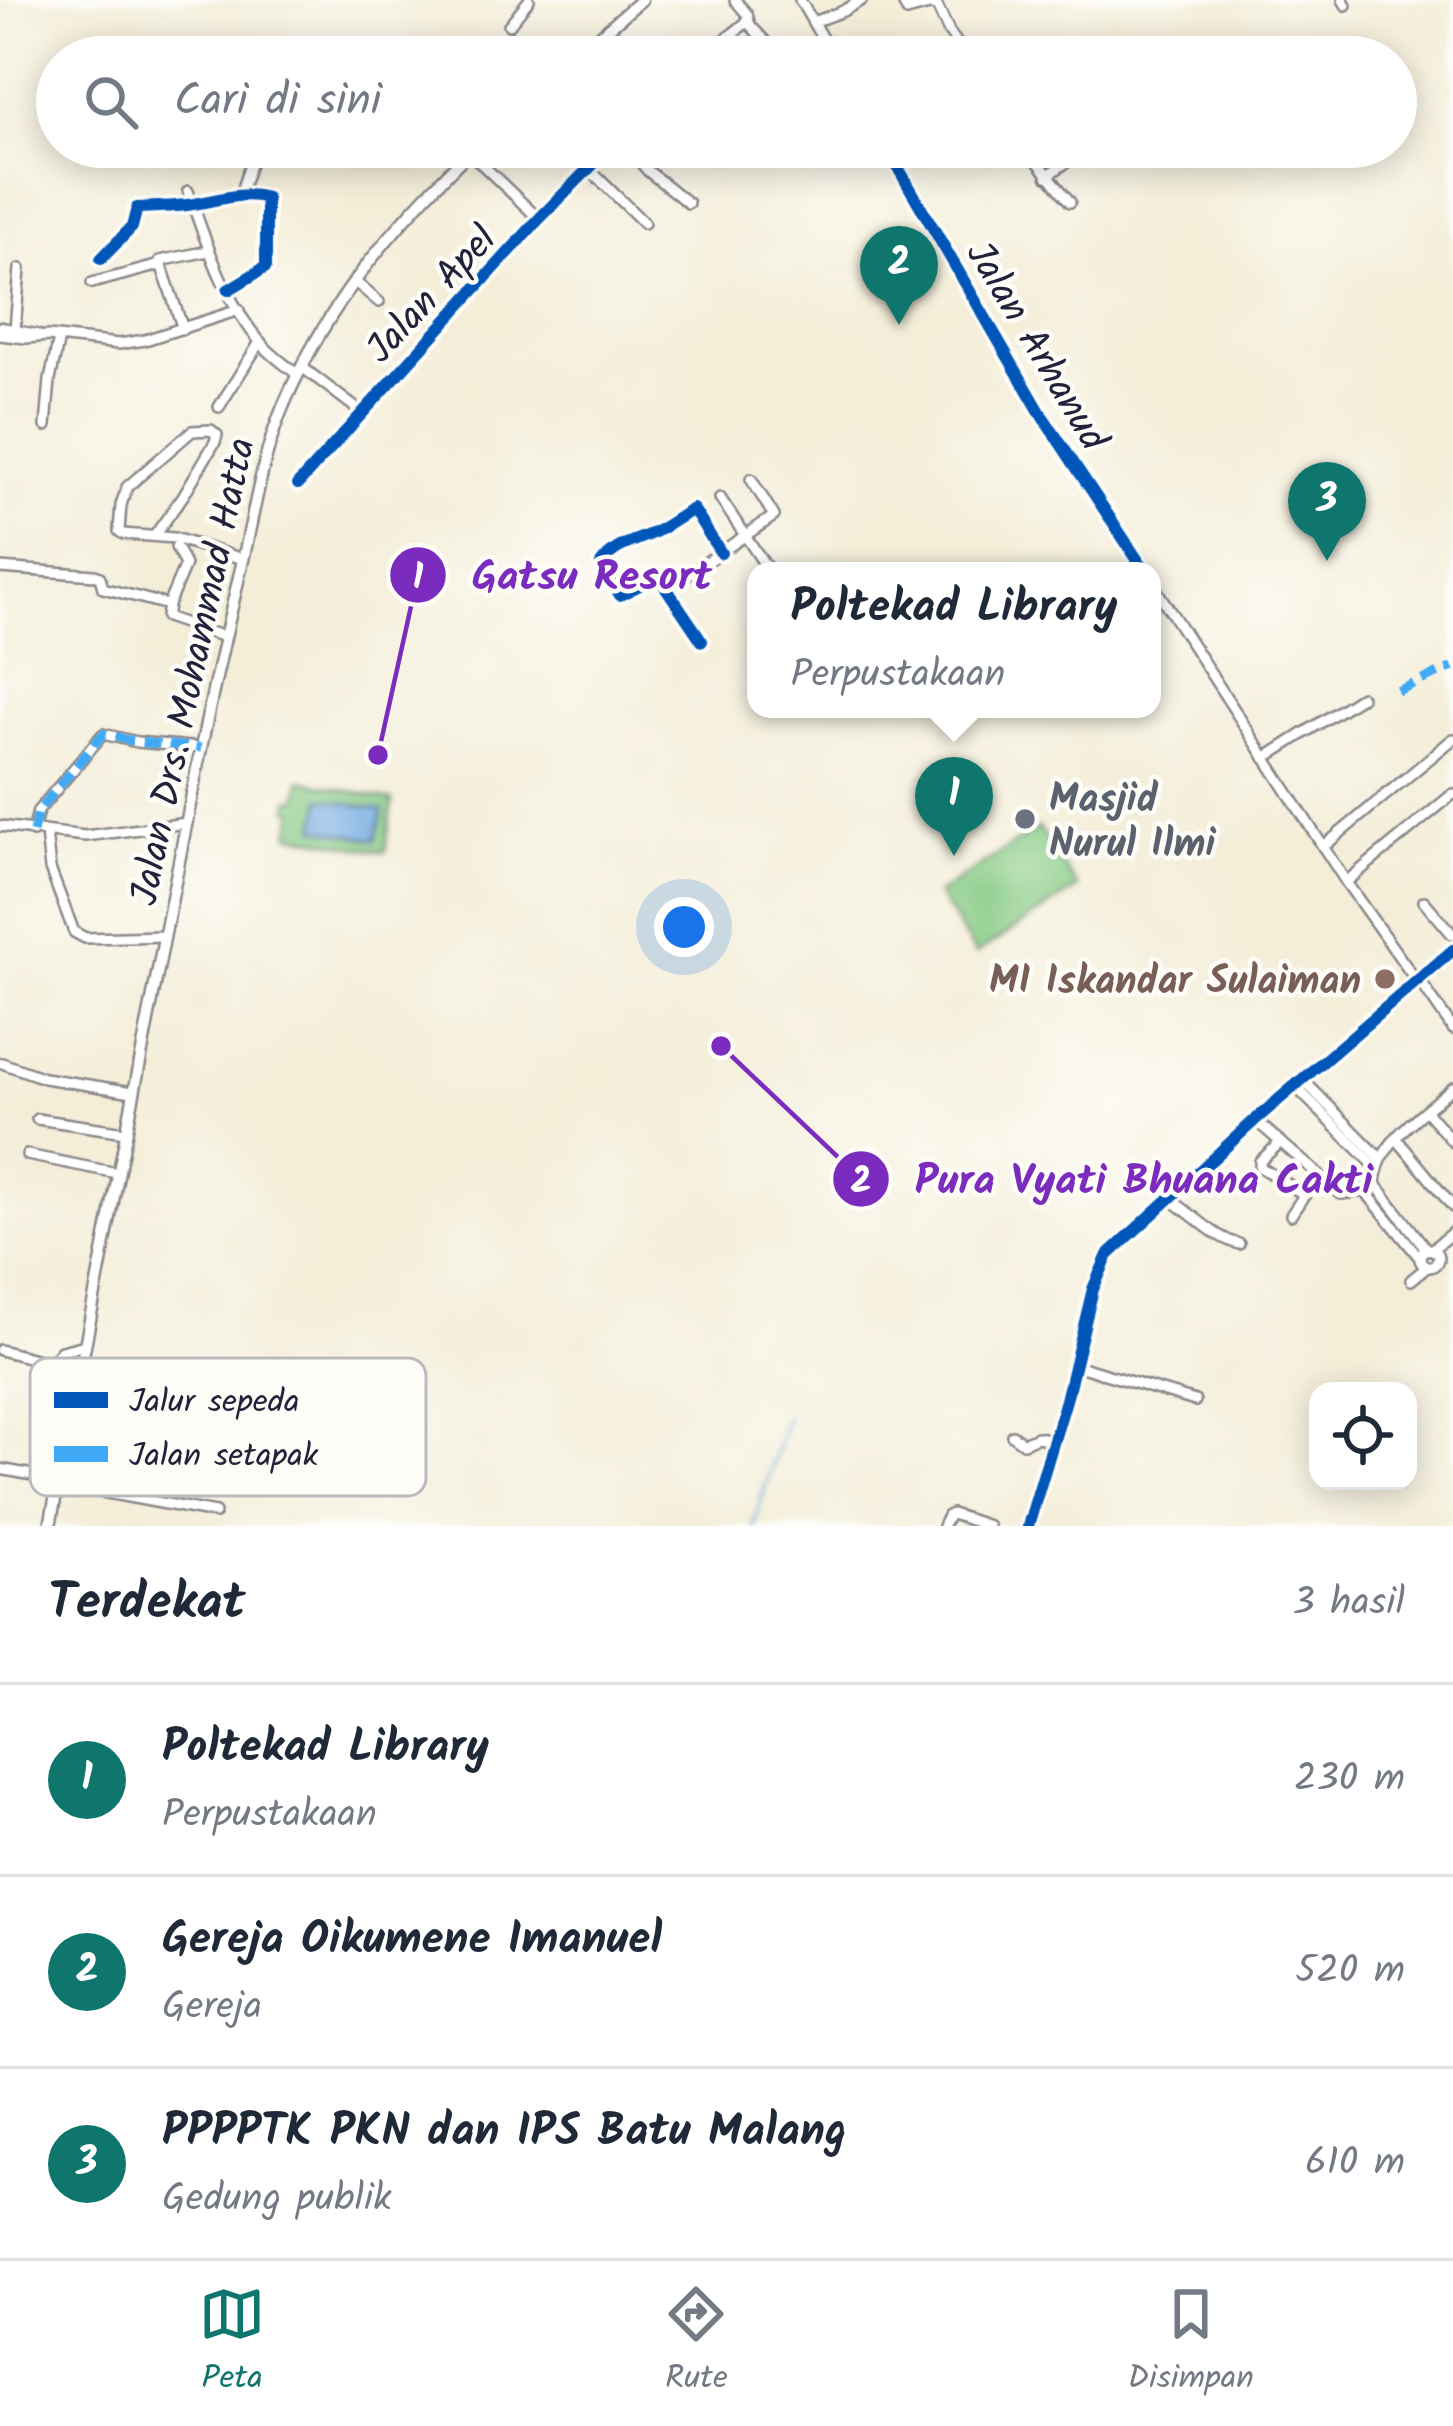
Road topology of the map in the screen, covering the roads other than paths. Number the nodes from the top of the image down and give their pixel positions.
1 (529, 0) edge
2 (641, 0) edge
3 (735, 0) edge
4 (800, 0) edge
5 (862, 0) edge
6 (902, 0) edge
7 (748, 21) junction
8 (813, 22) junction
9 (509, 26) dead end
10 (599, 36) edge
11 (730, 36) edge
12 (761, 36) edge
13 (821, 36) edge
14 (952, 36) edge
15 (249, 168) edge
16 (454, 168) edge
17 (489, 168) edge
18 (645, 168) edge
19 (898, 168) edge
20 (1040, 168) edge
21 (1058, 168) edge
22 (589, 169) joint
23 (1046, 176) junction
24 (188, 191) dead end
25 (240, 194) junction
26 (1070, 202) dead end
27 (688, 203) dead end
28 (193, 205) junction
29 (539, 219) junction
30 (644, 223) dead end
31 (208, 251) junction
32 (101, 259) dead end
33 (160, 266) junction
34 (20, 269) dead end
35 (354, 281) junction
36 (92, 283) dead end
37 (228, 290) junction
38 (379, 302) dead end
39 (239, 310) junction
40 (15, 329) junction
41 (183, 329) junction
42 (0, 331) edge
43 (43, 337) junction
44 (59, 338) junction
45 (262, 344) junction
46 (300, 371) junction
47 (219, 407) dead end
48 (361, 412) junction
49 (46, 426) dead end
50 (751, 479) dead end
51 (298, 484) dead end
52 (720, 498) dead end
53 (745, 536) junction
54 (167, 539) junction
55 (721, 553) junction
56 (243, 559) junction
57 (763, 562) edge
58 (1139, 562) edge
59 (0, 568) edge
60 (668, 588) junction
61 (1161, 597) edge
62 (168, 605) junction
63 (224, 637) junction
64 (702, 641) dead end
65 (1361, 697) dead end
66 (1453, 739) edge
67 (201, 748) junction
68 (1265, 758) junction
69 (1453, 794) edge
70 (187, 823) junction
71 (10, 828) edge
72 (33, 832) junction
73 (46, 833) junction
74 (1323, 847) junction
75 (1346, 882) junction
76 (1424, 901) dead end
77 (1453, 935) edge
78 (164, 936) junction
79 (1453, 950) edge
80 (1419, 982) junction
81 (1453, 1029) edge
82 (2, 1063) edge
83 (1299, 1083) junction
84 (1452, 1090) edge
85 (133, 1091) junction
86 (1426, 1112) junction
87 (37, 1118) dead end
88 (1256, 1120) junction
89 (124, 1132) junction
90 (1396, 1138) junction
91 (1281, 1142) junction
92 (1453, 1142) edge
93 (27, 1155) dead end
94 (1378, 1163) junction
95 (117, 1173) junction
96 (1318, 1174) junction
97 (1375, 1183) junction
98 (1365, 1191) junction
99 (1305, 1195) junction
100 (1170, 1199) junction
101 (1453, 1207) edge
102 (1291, 1215) dead end
103 (1453, 1232) edge
104 (1239, 1244) dead end
105 (1453, 1247) edge
106 (1429, 1257) junction
107 (1411, 1280) dead end
108 (85, 1345) junction
109 (0, 1350) edge
110 (31, 1358) edge
111 (55, 1358) edge
112 (82, 1358) edge
113 (1075, 1365) junction
114 (1196, 1401) dead end
115 (1012, 1435) dead end
116 (1054, 1440) junction
117 (0, 1468) edge
118 (30, 1475) edge
119 (52, 1496) edge
120 (129, 1496) edge
121 (215, 1513) dead end
122 (50, 1526) edge
123 (943, 1526) edge
124 (988, 1526) edge
125 (1028, 1526) edge

1 - 9 street
2 - 10 main road
3 - 7 street
4 - 8 street
5 - 8 street
6 - 14 street
7 - 11 street
7 - 12 street
8 - 13 street
15 - 25 street
16 - 35 main road, Jalan Drs. Mohammad Hatta
17 - 29 street
18 - 27 street
19 - 58 street, Jalan Arhanud
20 - 23 street
21 - 23 street
22 - 29 street, Jalan Apel
22 - 30 street
23 - 26 street
24 - 28 street
25 - 28 street
25 - 37 street
28 - 31 street
28 - 32 street
29 - 48 street, Jalan Apel
31 - 33 street
31 - 37 street
33 - 36 street
33 - 41 street
34 - 40 street
35 - 38 street
35 - 46 main road, Jalan Drs. Mohammad Hatta
37 - 39 street
39 - 41 street
39 - 45 street
40 - 42 street
40 - 43 street
41 - 44 street
42 - 43 street
43 - 44 street
44 - 49 street
45 - 46 street
45 - 47 street
46 - 48 street
46 - 56 main road, Jalan Drs. Mohammad Hatta
48 - 51 street, Jalan Apel
50 - 53 street
52 - 53 street
53 - 55 street
53 - 57 street
54 - 54 street
54 - 56 street
54 - 62 street
55 - 60 street
55 - 60 street
56 - 63 main road, Jalan Drs. Mohammad Hatta
59 - 62 street
60 - 64 street
61 - 68 street
62 - 63 street
63 - 67 main road, Jalan Drs. Mohammad Hatta
65 - 68 street
66 - 74 street
67 - 70 main road, Jalan Drs. Mohammad Hatta
67 - 72 street
68 - 74 street
69 - 75 street
70 - 73 street
70 - 78 main road, Jalan Drs. Mohammad Hatta
71 - 72 street
72 - 73 street
73 - 78 street
74 - 75 street
75 - 80 street
76 - 77 street
78 - 85 main road, Jalan Drs. Mohammad Hatta
79 - 80 street
80 - 81 street
80 - 83 street
82 - 85 street
83 - 88 street
83 - 94 street
84 - 86 street
85 - 89 main road, Jalan Drs. Mohammad Hatta
86 - 90 street
86 - 92 street
87 - 89 street
88 - 91 street
88 - 100 street
89 - 95 main road, Jalan Drs. Mohammad Hatta
90 - 94 street
90 - 101 street
91 - 96 street
91 - 99 street
93 - 95 street
94 - 97 street
95 - 108 main road, Jalan Drs. Mohammad Hatta
96 - 98 street
96 - 99 street
97 - 98 street
97 - 106 street
98 - 106 street
99 - 102 street
100 - 104 street
100 - 113 street
103 - 106 street
105 - 106 street
106 - 107 street
108 - 111 street
108 - 112 main road, Jalan Drs. Mohammad Hatta
109 - 110 street
113 - 114 street
113 - 116 street
115 - 116 street
116 - 125 street
117 - 118 street
119 - 122 main road, Jalan Drs. Mohammad Hatta
120 - 121 street
123 - 124 street

